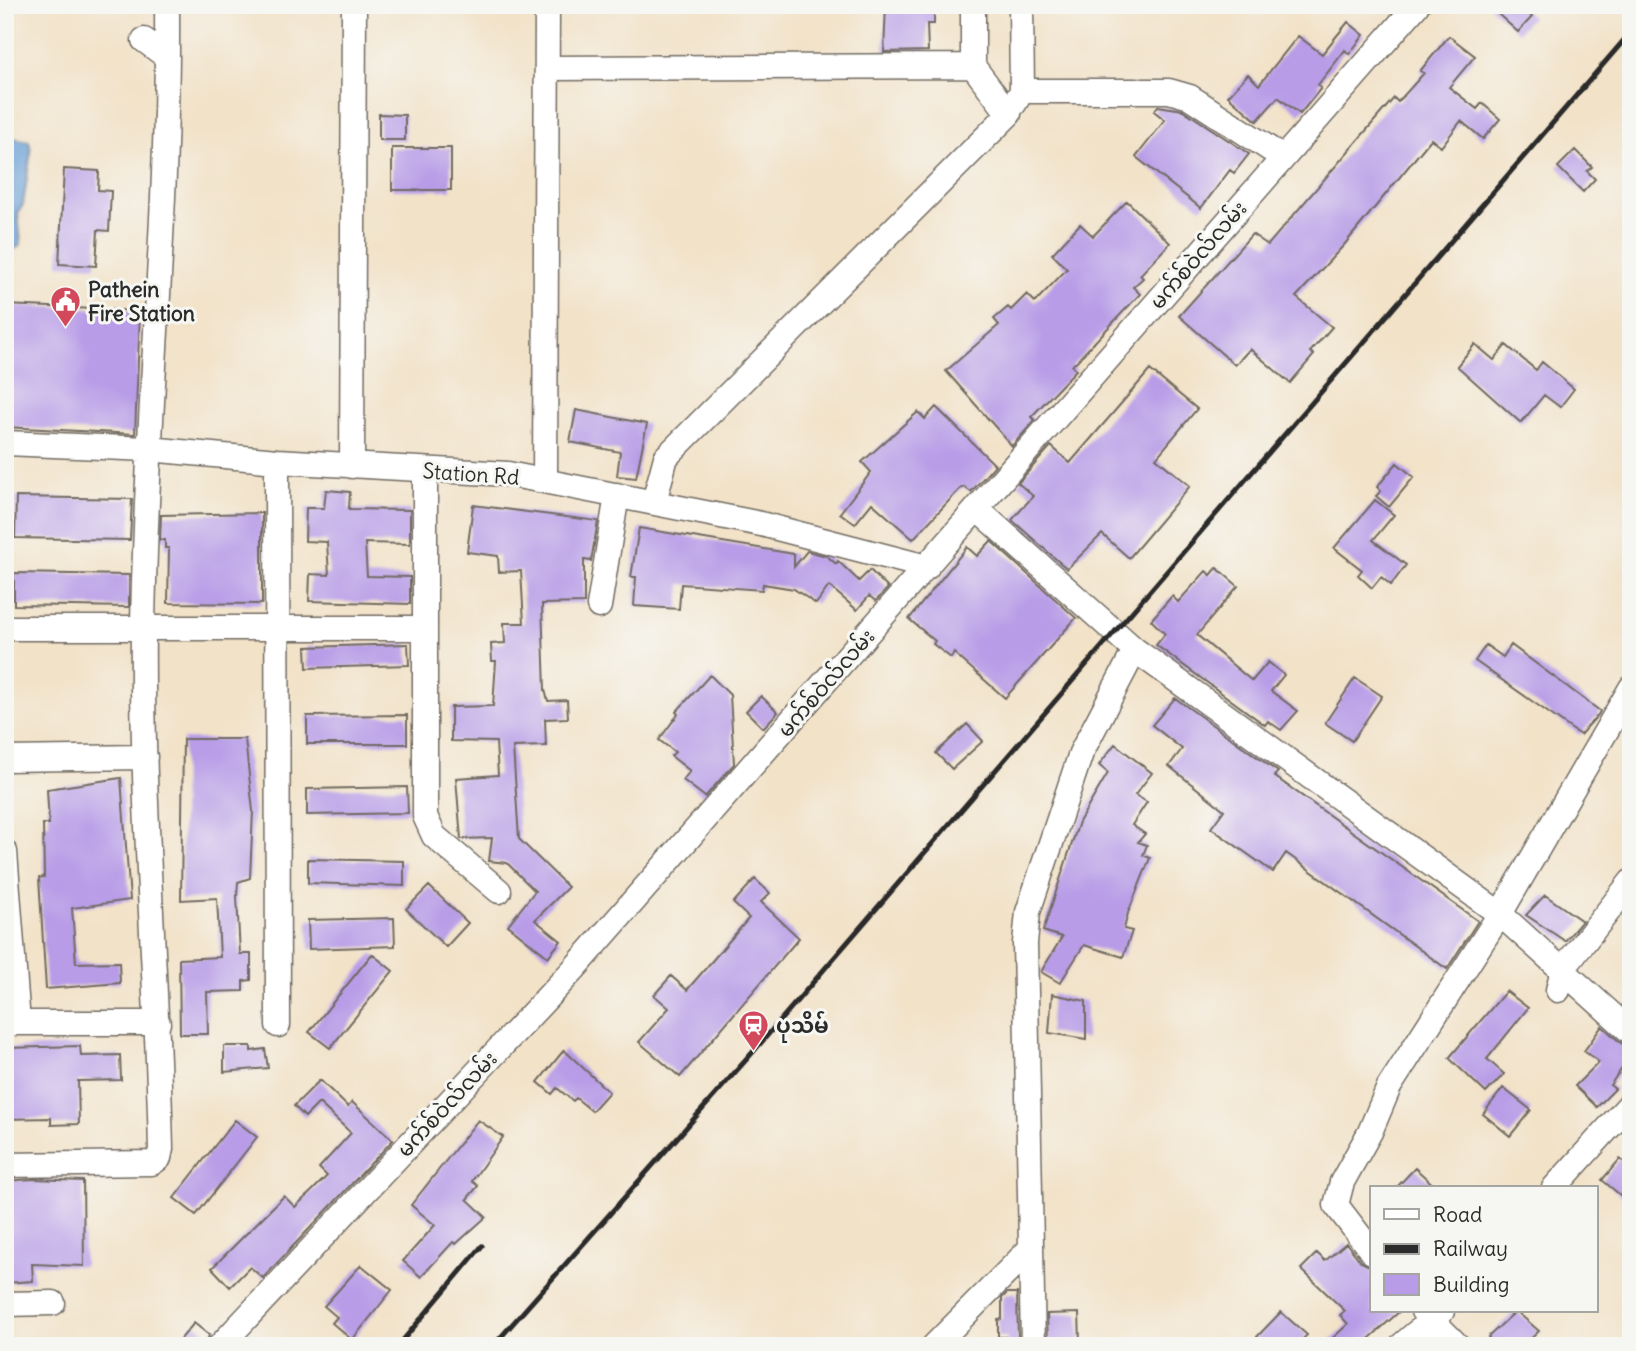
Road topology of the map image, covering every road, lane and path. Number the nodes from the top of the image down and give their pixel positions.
1 (167, 5) edge
2 (354, 5) edge
3 (547, 5) edge
4 (973, 5) edge
5 (1021, 5) edge
6 (1417, 5) edge
7 (144, 40) dead end
8 (167, 57) junction
9 (973, 66) junction
10 (547, 68) junction
11 (1022, 91) junction
12 (1009, 114) junction
13 (1282, 157) junction
14 (5, 443) edge
15 (149, 449) junction
16 (277, 461) junction
17 (352, 466) junction
18 (425, 470) junction
19 (545, 481) junction
20 (617, 495) junction
21 (654, 502) junction
22 (978, 510) junction
23 (928, 567) junction
24 (600, 606) dead end
25 (276, 626) junction
26 (144, 627) junction
27 (5, 628) edge
28 (425, 628) junction
29 (1135, 650) junction
30 (1631, 688) edge
31 (145, 757) junction
32 (5, 759) edge
33 (5, 852) edge
34 (1631, 882) edge
35 (499, 891) dead end
36 (1500, 914) junction
37 (1560, 980) junction
38 (12, 1023) edge
39 (158, 1023) junction
40 (278, 1025) dead end
41 (1631, 1032) edge
42 (1631, 1103) edge
43 (5, 1165) edge
44 (1556, 1186) edge
45 (1031, 1248) junction
46 (1370, 1249) edge
47 (53, 1303) dead end
48 (5, 1304) edge
49 (1433, 1314) edge
50 (220, 1346) edge
51 (934, 1346) edge
52 (1033, 1346) edge
53 (1401, 1346) edge
54 (1458, 1346) edge

1 - 8 street
2 - 17 street
3 - 10 street
4 - 9 street
5 - 11 street
6 - 13 street, မက်စ်ဝဲလ်လမ်း
7 - 8 street
8 - 15 street
9 - 10 street
9 - 12 street
10 - 19 street
11 - 12 street
11 - 13 street
12 - 21 street
13 - 22 street, မက်စ်ဝဲလ်လမ်း
14 - 15 street, Station Rd
15 - 16 street, Station Rd
15 - 26 street
16 - 17 street, Station Rd
16 - 25 street
17 - 18 street, Station Rd
18 - 19 street, Station Rd
18 - 28 street
19 - 20 street, Station Rd
20 - 21 street, Station Rd
20 - 24 street
21 - 23 street, Station Rd
22 - 23 street, မက်စ်ဝဲလ်လမ်း
22 - 29 street
23 - 50 street, မက်စ်ဝဲလ်လမ်း
25 - 26 street
25 - 28 street
25 - 40 street
26 - 27 street
26 - 31 street
28 - 35 street
29 - 36 street
29 - 45 street
30 - 36 street
31 - 32 street
31 - 39 street
33 - 38 street
34 - 37 street
36 - 37 street
36 - 46 street
37 - 41 street
38 - 39 street
39 - 43 street
42 - 44 street
45 - 51 street
45 - 52 street
47 - 48 street
49 - 53 street
49 - 54 street

